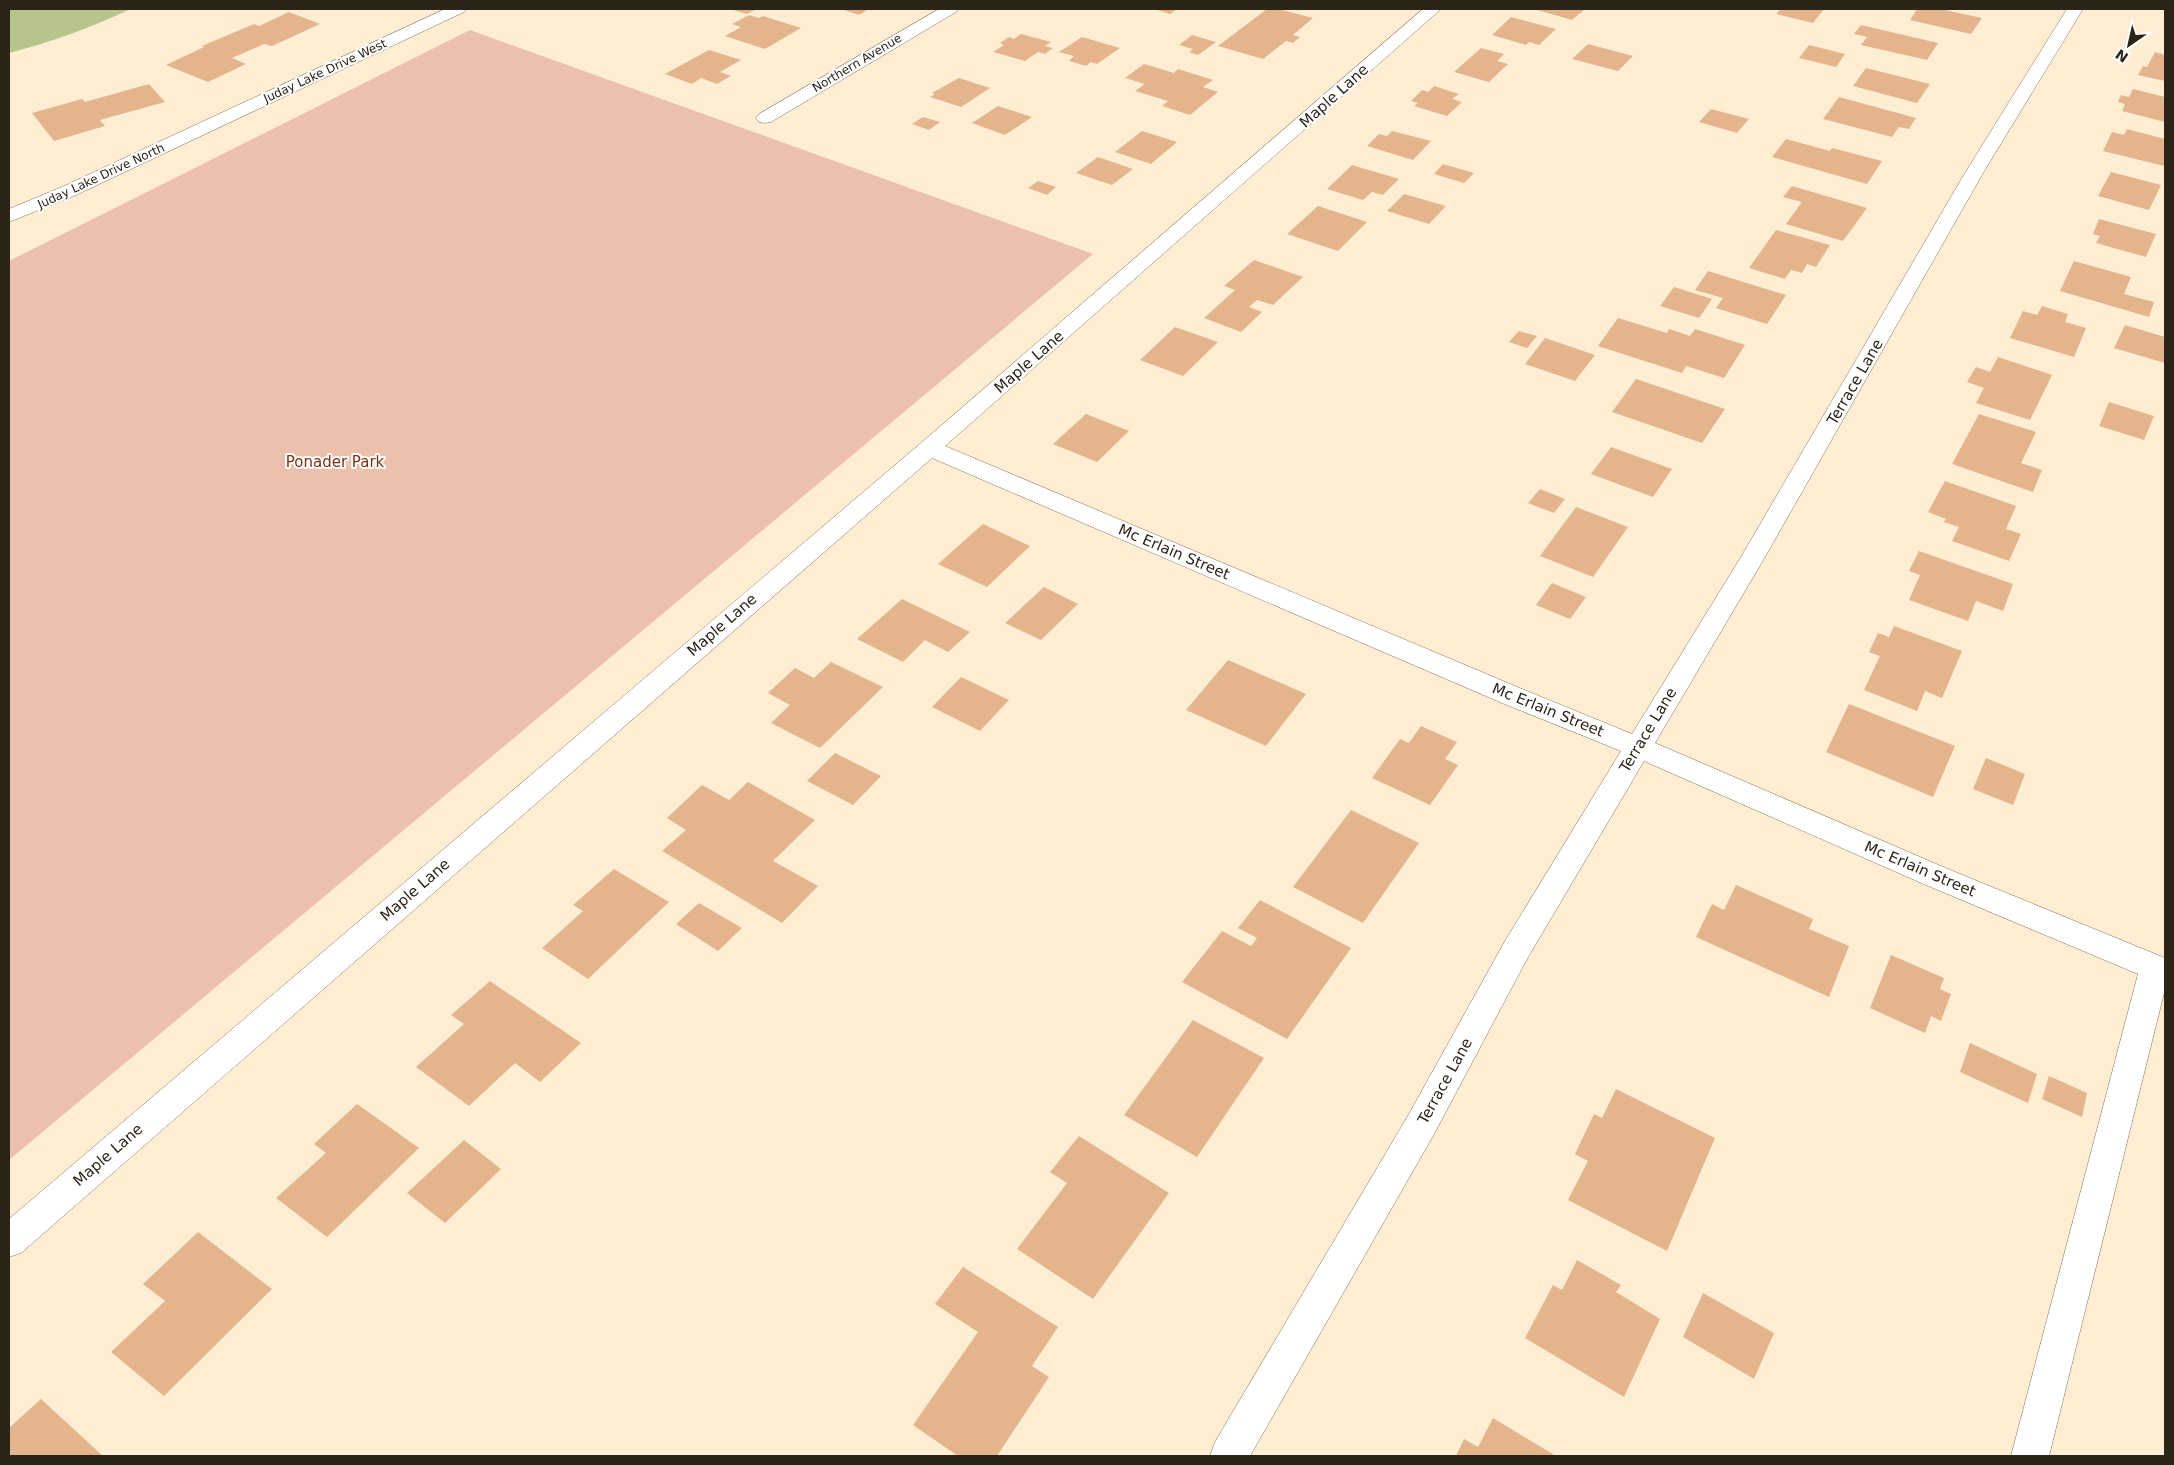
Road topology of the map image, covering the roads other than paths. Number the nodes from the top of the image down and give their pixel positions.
1 (458, 9) edge
2 (950, 9) edge
3 (1433, 9) edge
4 (2074, 9) edge
5 (764, 118) dead end
6 (193, 133) joint
7 (9, 216) edge
8 (930, 448) junction
9 (1638, 747) junction
10 (2160, 970) edge
11 (9, 1241) edge
12 (1229, 1456) edge
13 (2030, 1456) edge

1 - 6 street, Juday Lake Drive West
2 - 5 street, Northern Avenue
3 - 8 street, Maple Lane
4 - 9 street, Terrace Lane
6 - 7 street, Juday Lake Drive North
8 - 9 street, Mc Erlain Street
8 - 11 street, Maple Lane
9 - 10 street, Mc Erlain Street
9 - 12 street, Terrace Lane
10 - 13 street

